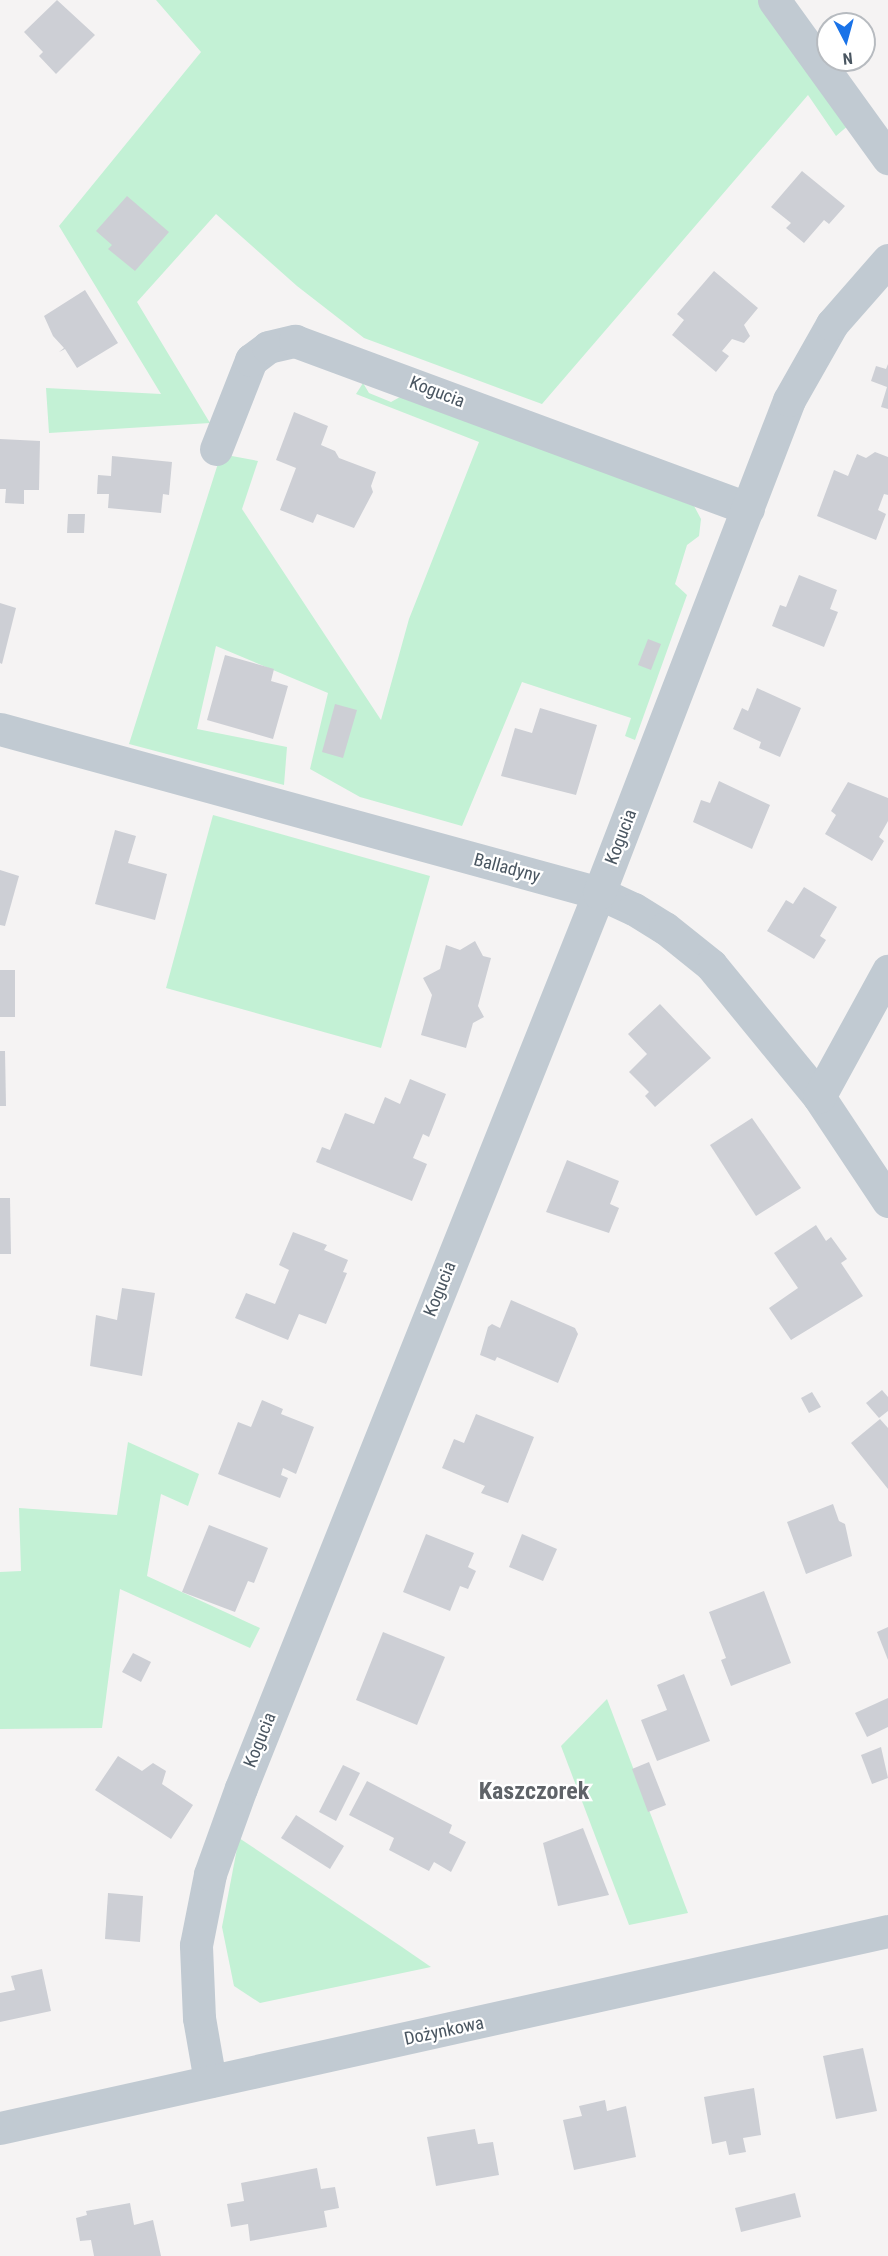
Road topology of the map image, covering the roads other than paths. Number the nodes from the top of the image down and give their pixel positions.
1 (774, 0) edge
2 (888, 158) edge
3 (888, 260) edge
4 (216, 449) dead end
5 (748, 509) junction
6 (0, 729) edge
7 (599, 893) junction
8 (888, 971) edge
9 (819, 1097) junction
10 (888, 1202) edge
11 (888, 1931) edge
12 (210, 2081) junction
13 (0, 2128) edge

1 - 2 street
3 - 5 street, Kogucia
4 - 5 street, Kogucia
5 - 7 street, Kogucia
6 - 7 street, Balladyny
7 - 9 street, Balladyny
7 - 12 street, Kogucia
8 - 9 street
9 - 10 street, Balladyny
11 - 12 street, Dożynkowa
12 - 13 street, Dożynkowa

